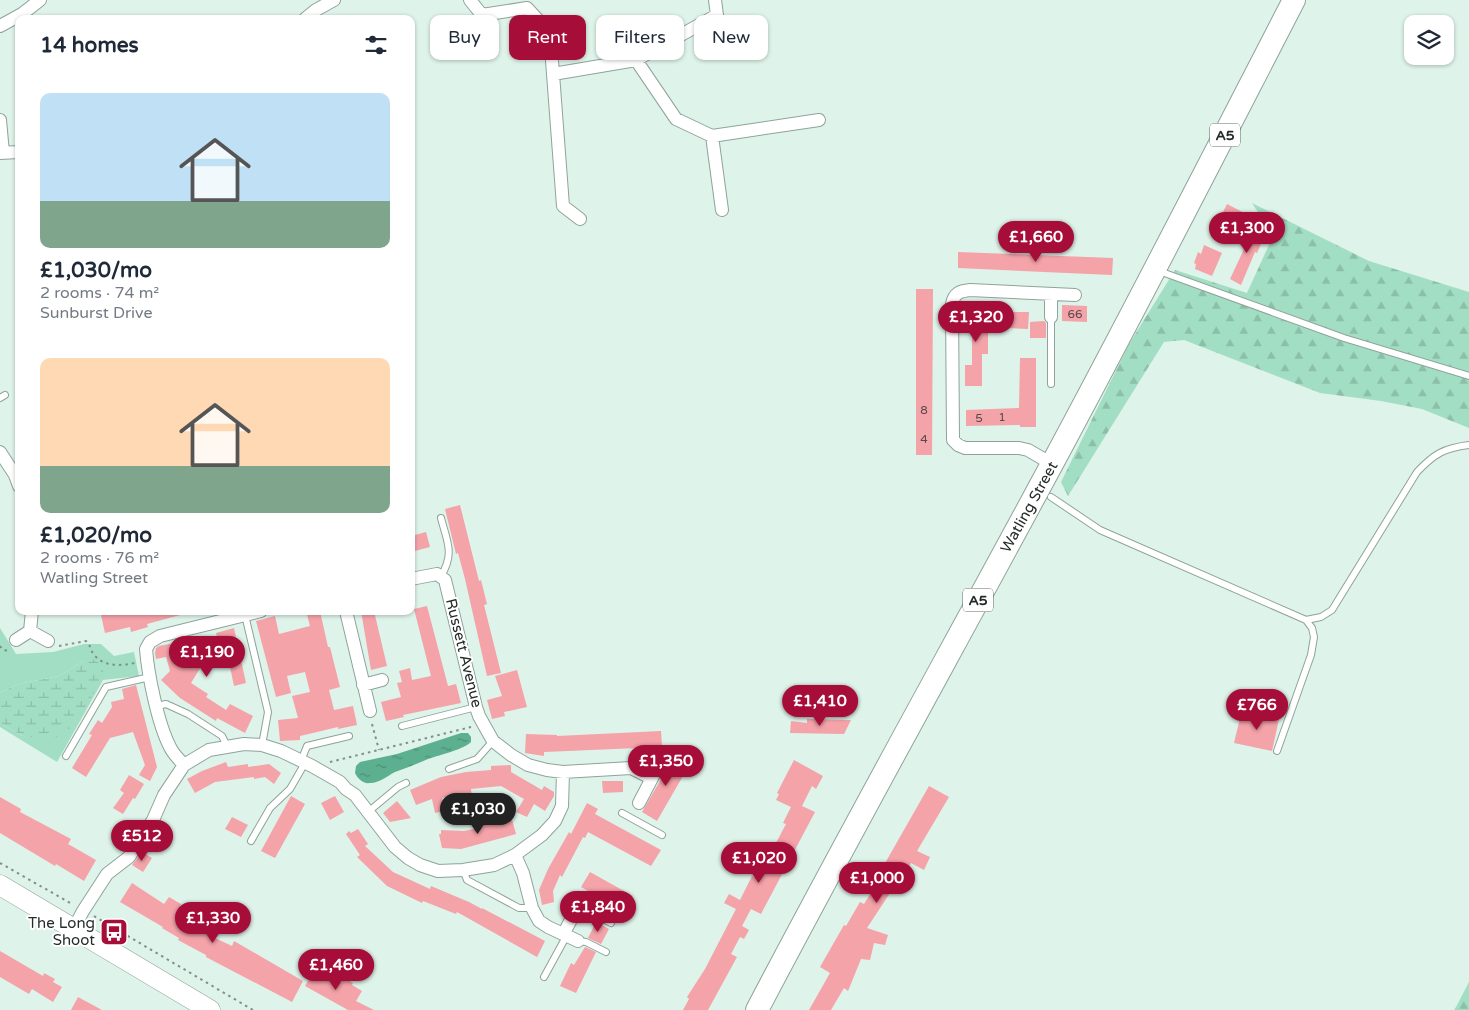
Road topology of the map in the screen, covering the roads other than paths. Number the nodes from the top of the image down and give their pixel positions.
1 (40, 0) edge
2 (334, 0) edge
3 (470, 0) edge
4 (715, 0) edge
5 (1294, 0) edge
6 (20, 15) edge
7 (310, 15) edge
8 (15, 18) edge
9 (0, 26) edge
10 (684, 33) edge
11 (636, 60) joint
12 (553, 74) junction
13 (0, 120) edge
14 (819, 120) dead end
15 (712, 136) junction
16 (15, 152) edge
17 (2, 153) edge
18 (722, 210) dead end
19 (580, 219) dead end
20 (1156, 270) junction
21 (1051, 294) junction
22 (1075, 295) dead end
23 (1051, 317) joint
24 (1469, 376) edge
25 (1052, 384) dead end
26 (1469, 445) edge
27 (0, 452) edge
28 (1052, 464) junction
29 (15, 475) edge
30 (1050, 497) dead end
31 (441, 518) dead end
32 (441, 576) junction
33 (415, 578) edge
34 (32, 615) edge
35 (245, 615) joint
36 (347, 615) edge
37 (1306, 620) junction
38 (30, 631) junction
39 (52, 643) road end
40 (14, 646) road end
41 (150, 677) junction
42 (382, 680) dead end
43 (363, 685) junction
44 (157, 706) junction
45 (476, 707) junction
46 (370, 711) road end
47 (402, 726) dead end
48 (349, 736) dead end
49 (493, 741) junction
50 (262, 745) junction
51 (227, 746) junction
52 (1277, 751) dead end
53 (66, 756) dead end
54 (662, 759) dead end
55 (306, 763) junction
56 (184, 765) junction
57 (449, 769) dead end
58 (563, 772) junction
59 (652, 778) junction
60 (406, 783) dead end
61 (639, 803) joint
62 (368, 812) junction
63 (622, 813) dead end
64 (632, 817) junction
65 (662, 835) dead end
66 (251, 841) dead end
67 (515, 855) junction
68 (463, 870) junction
69 (0, 885) edge
70 (532, 908) junction
71 (577, 908) joint
72 (79, 919) junction
73 (611, 923) dead end
74 (570, 937) junction
75 (606, 952) dead end
76 (544, 977) dead end
77 (210, 1010) edge
78 (757, 1010) edge

1 - 6 street
2 - 7 street
3 - 12 street
4 - 10 street
5 - 20 highway, Watling Street / A5
8 - 9 street
11 - 12 street
11 - 15 street
12 - 19 street
13 - 17 street
14 - 15 street
15 - 18 street
16 - 17 street
20 - 24 lane
20 - 28 highway, Watling Street / A5
21 - 22 street
21 - 23 street
21 - 28 street
23 - 25 lane
26 - 37 lane
27 - 29 street
28 - 78 highway, Watling Street / A5
30 - 37 lane
31 - 32 lane
32 - 33 street
32 - 45 street, Russett Avenue
34 - 38 street
35 - 41 street
35 - 50 lane
36 - 43 street
37 - 52 lane
38 - 39 street
38 - 40 street
41 - 44 street
41 - 53 lane
42 - 43 street
43 - 46 street
44 - 51 lane
44 - 56 street
45 - 47 lane
45 - 49 street, Russett Avenue
48 - 55 lane
49 - 57 lane
49 - 58 street, Russett Avenue
50 - 51 street
50 - 55 street
51 - 56 street
54 - 59 street
55 - 62 street
55 - 66 lane
56 - 72 street
58 - 59 street, Russett Avenue
58 - 67 street
59 - 61 street
60 - 62 lane
61 - 64 lane
62 - 68 street
63 - 64 lane
64 - 65 lane
67 - 68 street
67 - 70 street
68 - 70 lane
69 - 72 main road
70 - 74 street
71 - 73 lane
71 - 74 street
72 - 77 main road
74 - 75 lane
74 - 76 lane

